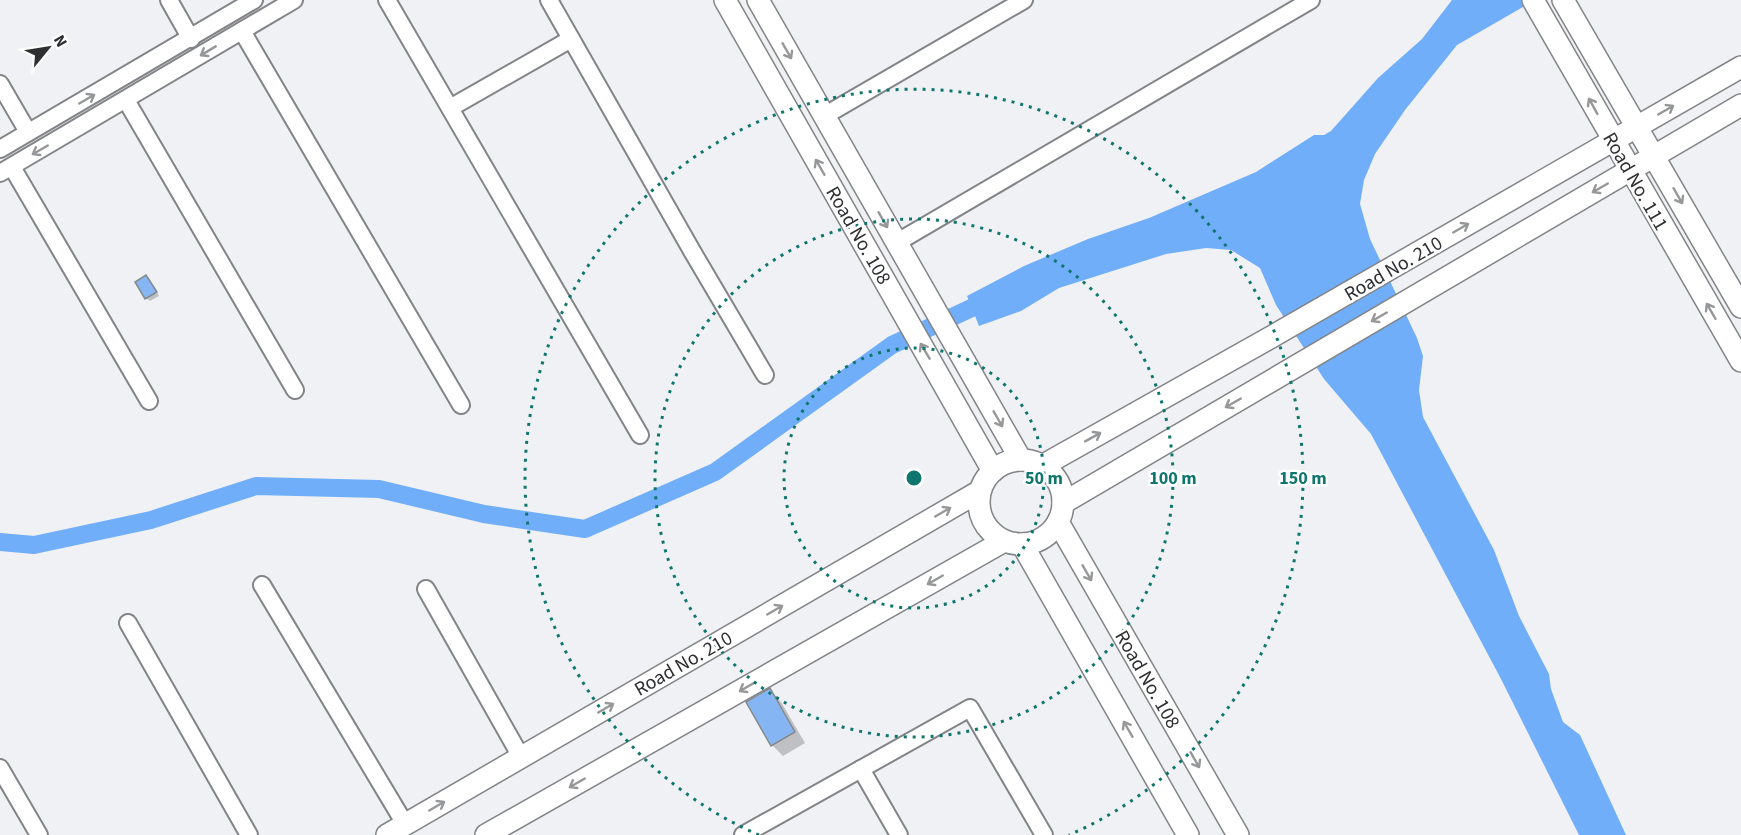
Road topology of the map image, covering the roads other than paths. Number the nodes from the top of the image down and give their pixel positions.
1 (169, 0) edge
2 (254, 0) edge
3 (294, 0) edge
4 (387, 0) edge
5 (549, 0) edge
6 (725, 0) edge
7 (758, 0) edge
8 (1024, 0) edge
9 (1311, 0) edge
10 (1533, 0) edge
11 (1563, 0) edge
12 (242, 31) junction
13 (191, 39) junction
14 (571, 39) junction
15 (1741, 67) edge
16 (0, 84) edge
17 (126, 100) junction
18 (1741, 105) edge
19 (450, 108) junction
20 (824, 116) junction
21 (1637, 127) junction
22 (28, 132) junction
23 (1612, 141) junction
24 (0, 149) edge
25 (1655, 155) junction
26 (6, 170) edge
27 (1629, 170) junction
28 (896, 243) junction
29 (1741, 307) edge
30 (1741, 361) edge
31 (765, 375) dead end
32 (295, 390) dead end
33 (149, 401) dead end
34 (461, 405) dead end
35 (640, 435) dead end
36 (1021, 460) junction
37 (1042, 466) junction
38 (993, 471) junction
39 (980, 491) junction
40 (1060, 512) junction
41 (1013, 542) junction
42 (262, 585) dead end
43 (426, 589) dead end
44 (128, 623) dead end
45 (521, 757) junction
46 (0, 768) edge
47 (861, 769) junction
48 (405, 824) junction
49 (762, 830) edge
50 (32, 833) edge
51 (249, 835) edge
52 (387, 835) edge
53 (486, 835) edge
54 (743, 835) edge
55 (899, 835) edge
56 (1044, 835) edge
57 (1188, 835) edge
58 (1238, 835) edge

1 - 13 street
2 - 13 street
3 - 12 street
4 - 19 street
5 - 14 street
38 -> 6 street, Road No. 108
7 -> 20 street, Road No. 108
8 - 20 street
9 - 28 street
23 -> 10 street, Road No. 111
11 - 21 street, Road No. 111
12 -> 17 street
12 - 34 street
22 -> 13 street
14 - 19 street
14 - 31 street
21 -> 15 street, Road No. 210
16 - 22 street
17 -> 26 street
17 - 32 street
18 - 25 street, Road No. 210
19 - 35 street
20 -> 28 street, Road No. 108
21 - 23 street, Road No. 210
21 - 25 street, Road No. 111
22 - 24 street
23 - 27 street, Road No. 111
37 -> 23 street, Road No. 210
25 - 27 street, Road No. 210
25 -> 29 street, Road No. 111
26 - 33 street
30 -> 27 street, Road No. 111
27 -> 40 street, Road No. 210
28 -> 36 street, Road No. 108
36 - 37 street
36 - 38 street
37 - 40 street
38 - 39 street, Road No. 210
39 - 41 street
45 -> 39 street, Road No. 210
40 - 41 street, Road No. 210
40 -> 58 street, Road No. 108
41 -> 53 street, Road No. 210
57 -> 41 street
42 - 48 street
43 - 45 street
44 - 51 street
48 -> 45 street, Road No. 210
46 - 50 street
47 - 49 street
47 - 55 street
47 - 56 street
48 - 52 street, Road No. 210
49 - 54 street

